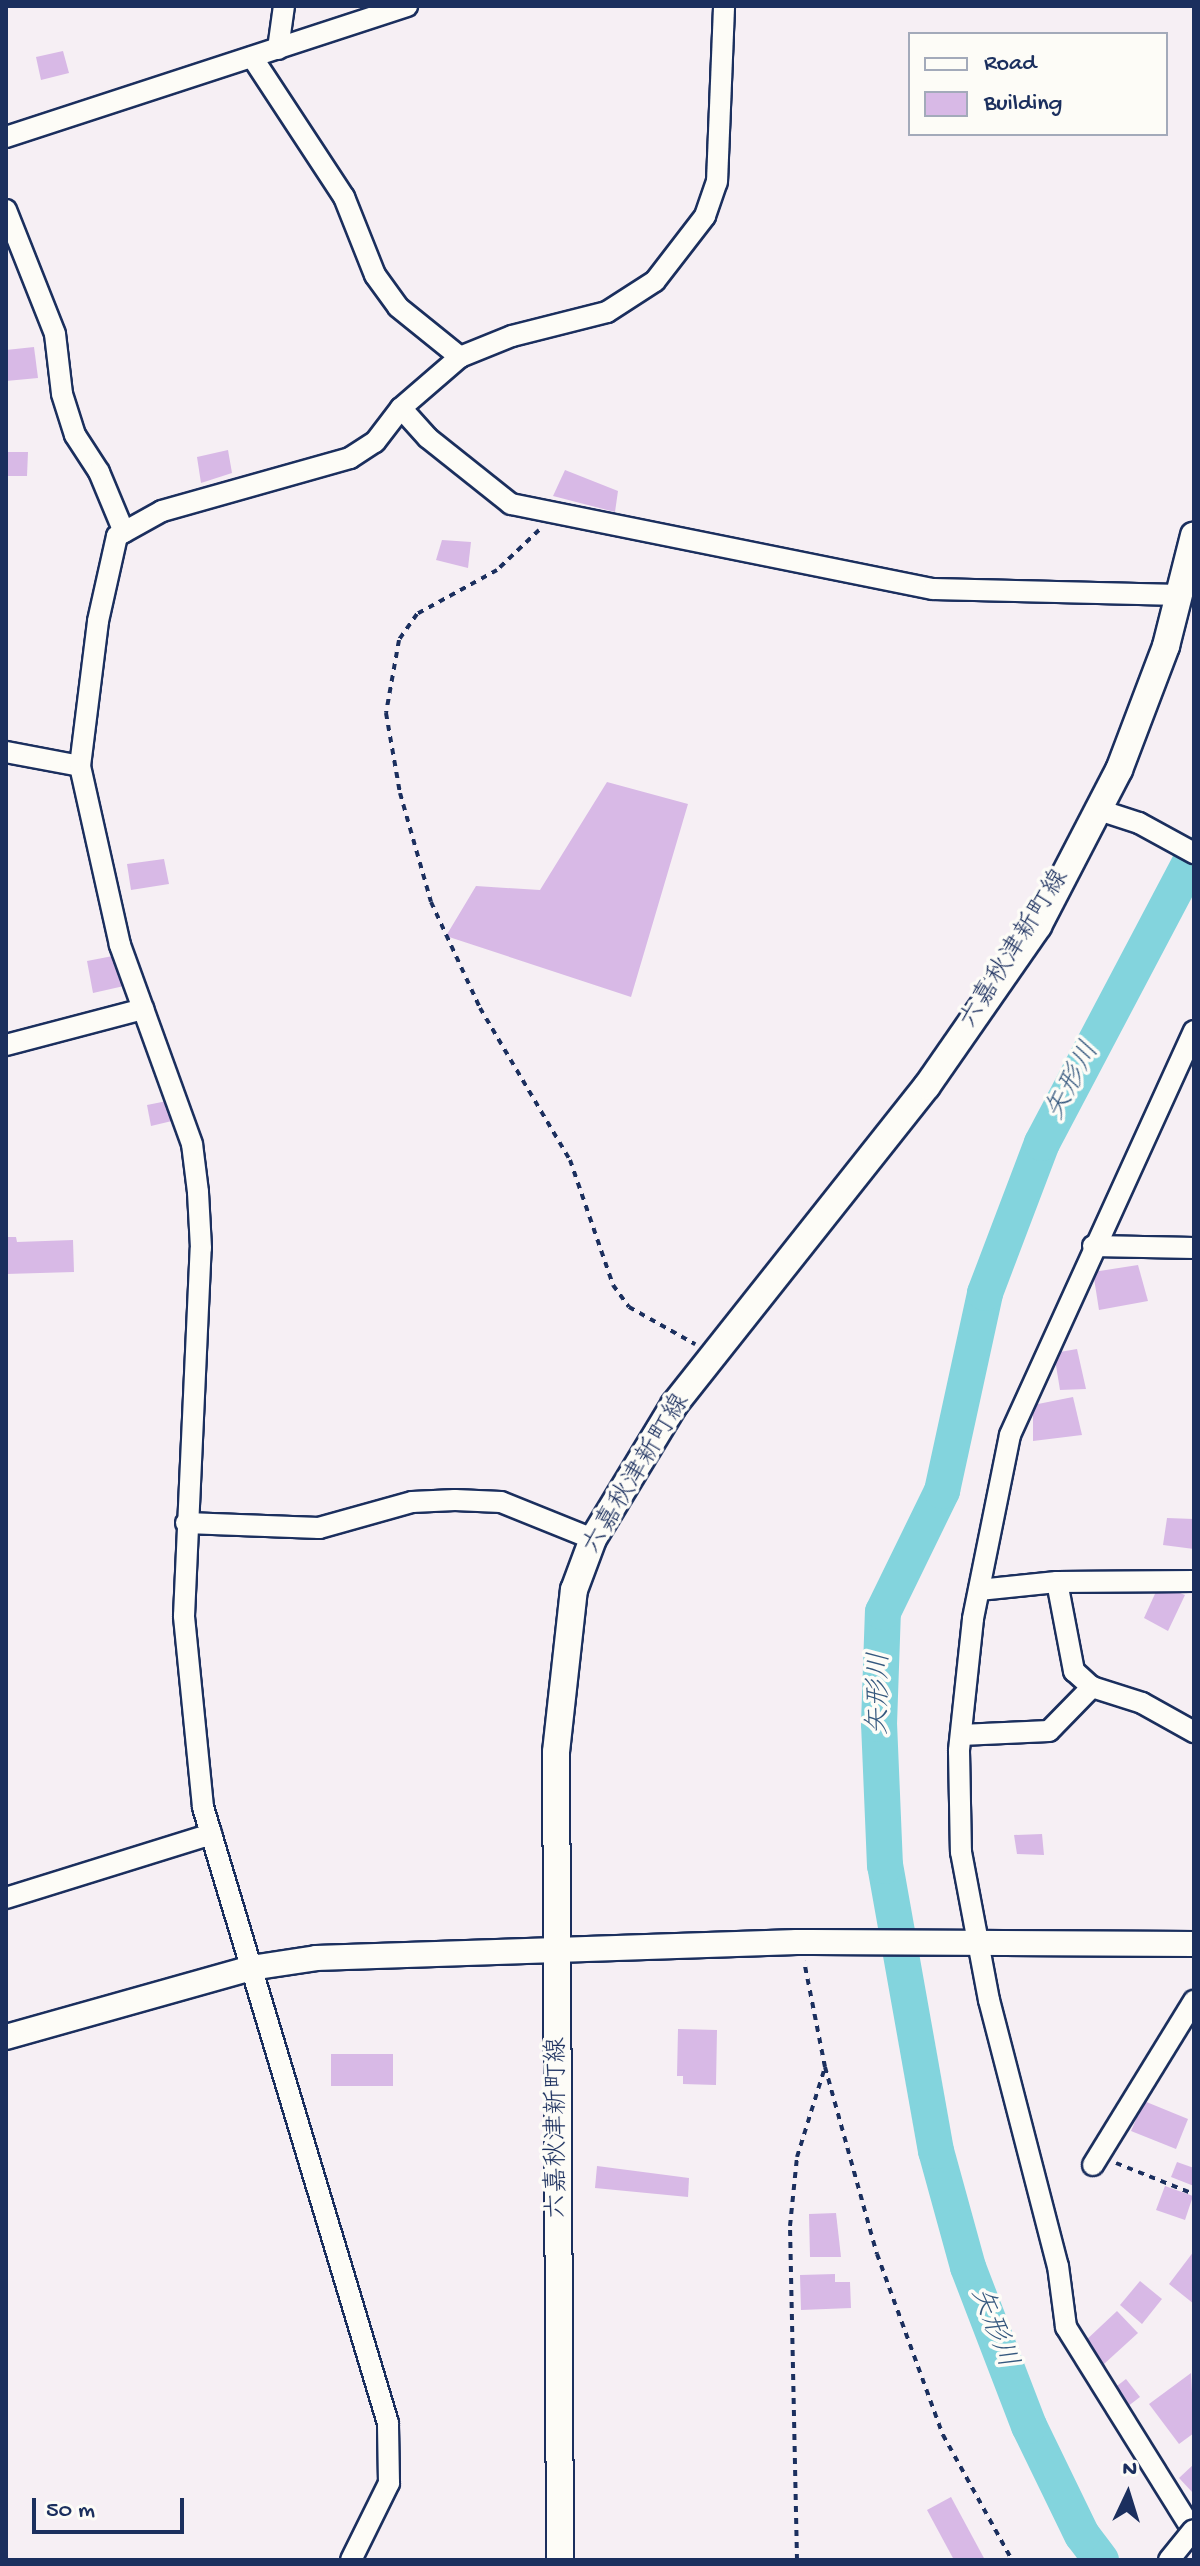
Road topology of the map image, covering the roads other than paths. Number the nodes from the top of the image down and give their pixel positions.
1 (284, 6) edge
2 (407, 6) edge
3 (724, 6) edge
4 (278, 49) junction
5 (252, 57) junction
6 (6, 137) edge
7 (6, 210) edge
8 (460, 357) junction
9 (401, 408) junction
10 (124, 532) junction
11 (1194, 535) edge
12 (1180, 595) junction
13 (6, 752) edge
14 (80, 766) junction
15 (1099, 810) junction
16 (1194, 853) edge
17 (143, 1009) junction
18 (1194, 1031) edge
19 (6, 1045) edge
20 (1093, 1246) junction
21 (1194, 1248) edge
22 (186, 1523) junction
23 (593, 1539) junction
24 (1194, 1581) edge
25 (1057, 1582) junction
26 (979, 1590) junction
27 (1092, 1687) junction
28 (1194, 1732) edge
29 (961, 1735) junction
30 (211, 1834) junction
31 (6, 1898) edge
32 (980, 1943) junction
33 (1194, 1944) edge
34 (559, 1950) junction
35 (251, 1968) junction
36 (1194, 2001) edge
37 (6, 2037) edge
38 (1096, 2161) road end
39 (1194, 2531) edge
40 (351, 2560) edge
41 (560, 2560) edge
42 (1169, 2560) edge

1 - 4 street
2 - 4 street
3 - 8 street
4 - 5 street
5 - 6 street
5 - 8 street
7 - 10 street
8 - 9 street
9 - 10 street
9 - 12 street
10 - 14 street
11 - 12 main road, 六嘉秋津新町線
12 - 15 main road, 六嘉秋津新町線
13 - 14 street
14 - 17 street
15 - 16 street
15 - 23 main road, 六嘉秋津新町線
17 - 19 street
17 - 22 street
18 - 20 street
20 - 21 street
20 - 26 street
22 - 23 street
22 - 30 street
23 - 34 main road, 六嘉秋津新町線
24 - 25 street
25 - 26 street
25 - 27 street
26 - 29 street
27 - 28 street
27 - 29 street
29 - 32 street
30 - 31 street
30 - 35 street
32 - 33 street
32 - 34 street
32 - 39 street
34 - 35 street
34 - 41 main road, 六嘉秋津新町線
35 - 37 street
35 - 40 street
36 - 38 street
39 - 42 street, bridge

